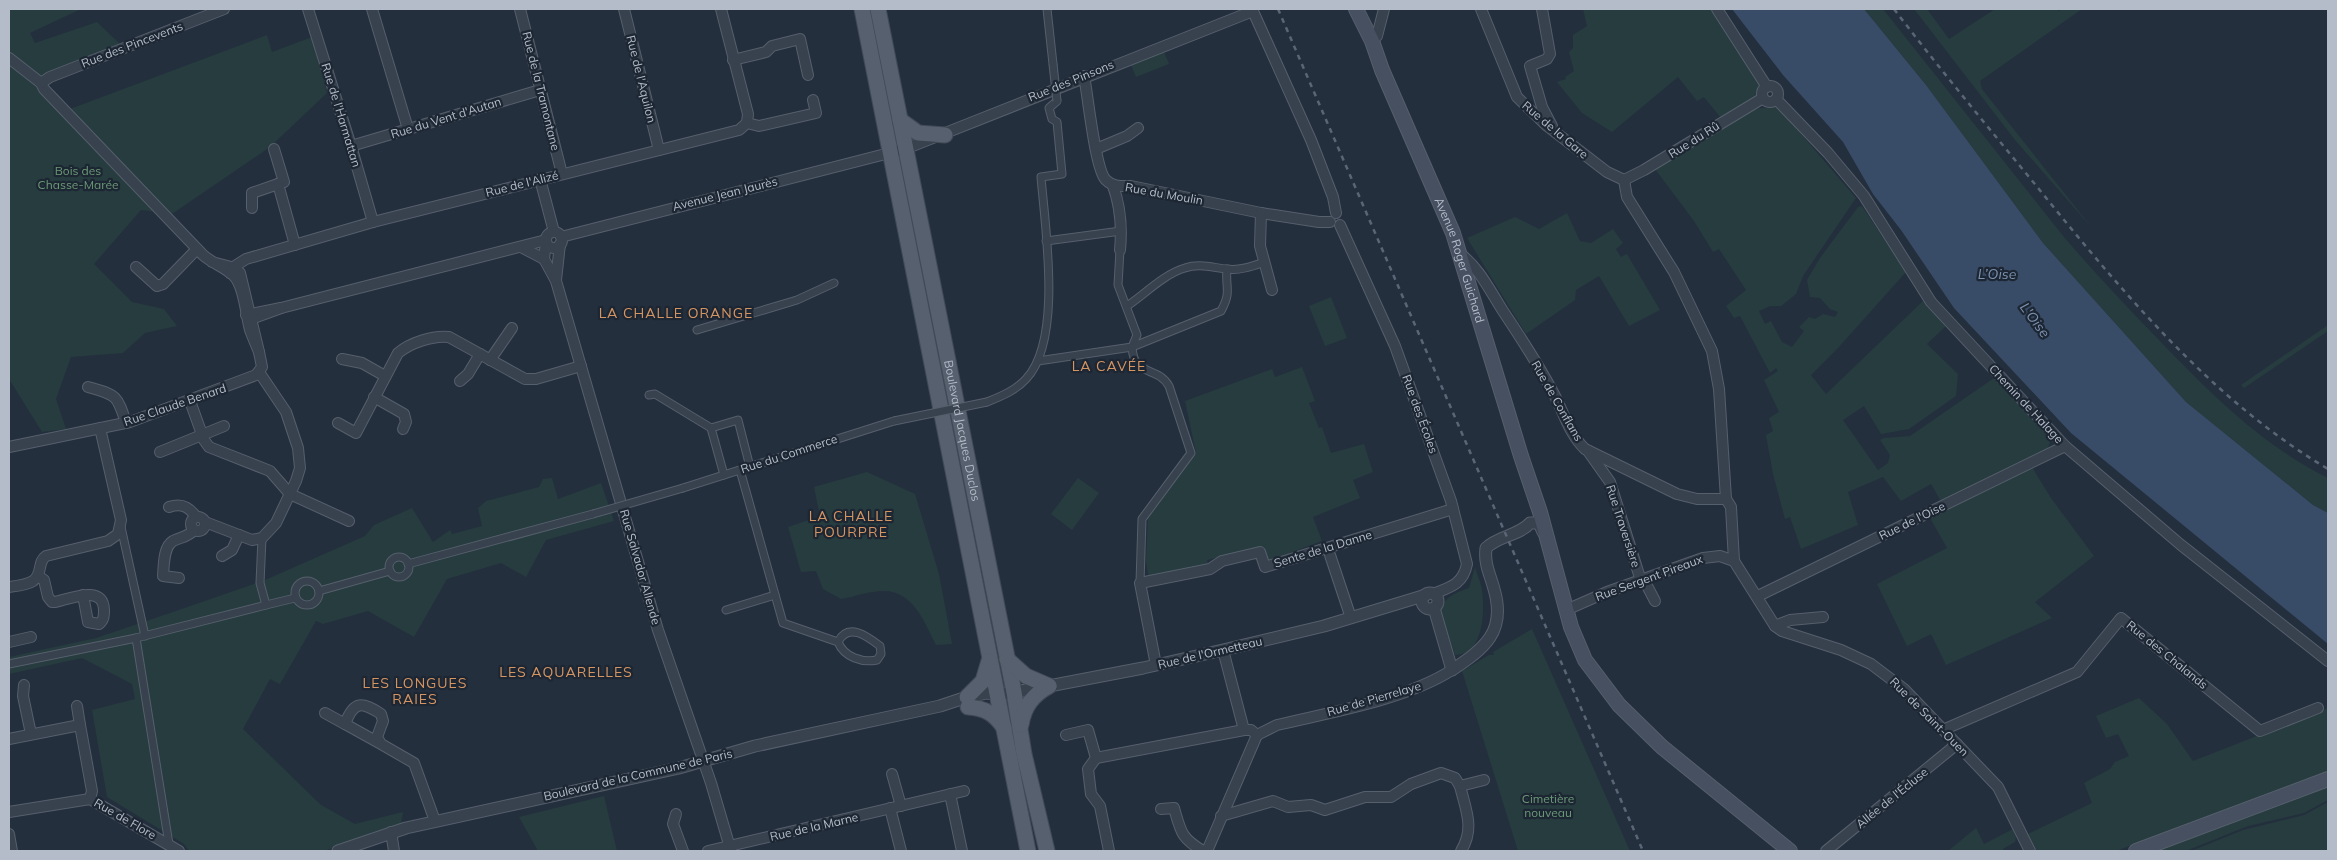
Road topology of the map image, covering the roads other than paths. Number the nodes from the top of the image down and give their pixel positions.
1 (224, 9) edge
2 (308, 9) edge
3 (372, 9) edge
4 (520, 9) edge
5 (624, 9) edge
6 (720, 9) edge
7 (862, 9) edge
8 (878, 9) edge
9 (1047, 9) edge
10 (1355, 9) edge
11 (1384, 9) edge
12 (1481, 9) edge
13 (1542, 9) edge
14 (1717, 9) edge
15 (1252, 10) edge
16 (1360, 26) junction
17 (1372, 40) junction
18 (9, 58) edge
19 (733, 60) junction
20 (1382, 70) junction
21 (808, 75) dead end
22 (1084, 76) junction
23 (41, 83) junction
24 (1767, 87) junction
25 (540, 90) junction
26 (1763, 98) junction
27 (1776, 98) junction
28 (813, 100) dead end
29 (883, 118) junction
30 (900, 120) junction
31 (747, 123) junction
32 (1138, 128) dead end
33 (408, 129) junction
34 (1553, 129) junction
35 (945, 135) junction
36 (352, 146) junction
37 (274, 149) dead end
38 (905, 149) junction
39 (1096, 149) junction
40 (659, 150) junction
41 (886, 156) junction
42 (562, 174) junction
43 (540, 179) junction
44 (1624, 180) junction
45 (278, 184) junction
46 (912, 186) junction
47 (1113, 186) junction
48 (252, 208) dead end
49 (1261, 213) junction
50 (1335, 220) junction
51 (373, 222) junction
52 (1120, 231) junction
53 (559, 238) junction
54 (546, 240) junction
55 (1046, 241) junction
56 (295, 245) junction
57 (521, 247) junction
58 (197, 249) junction
59 (1120, 250) joint
60 (1459, 253) junction
61 (544, 258) junction
62 (1265, 262) junction
63 (136, 267) dead end
64 (1227, 269) junction
65 (234, 272) junction
66 (556, 281) junction
67 (834, 283) dead end
68 (1272, 290) dead end
69 (1127, 306) junction
70 (249, 316) junction
71 (512, 328) dead end
72 (697, 330) dead end
73 (1132, 347) junction
74 (480, 354) junction
75 (342, 359) dead end
76 (490, 360) junction
77 (1038, 361) junction
78 (581, 366) junction
79 (259, 372) junction
80 (385, 376) junction
81 (460, 381) dead end
82 (88, 387) dead end
83 (649, 395) dead end
84 (374, 398) junction
85 (190, 401) junction
86 (126, 423) junction
87 (338, 423) dead end
88 (224, 426) dead end
89 (100, 428) junction
90 (711, 428) junction
91 (403, 429) dead end
92 (203, 434) junction
93 (9, 446) edge
94 (2065, 446) junction
95 (1585, 449) junction
96 (160, 452) dead end
97 (750, 467) junction
98 (740, 470) junction
99 (724, 475) junction
100 (290, 494) junction
101 (1726, 498) junction
102 (169, 507) dead end
103 (1453, 509) junction
104 (200, 519) junction
105 (349, 521) dead end
106 (1536, 524) junction
107 (121, 526) junction
108 (239, 534) junction
109 (262, 538) junction
110 (1330, 555) dead end
111 (222, 556) dead end
112 (1734, 561) junction
113 (408, 564) junction
114 (390, 571) junction
115 (38, 576) junction
116 (179, 578) dead end
117 (1643, 580) junction
118 (1140, 583) junction
119 (9, 587) edge
120 (319, 591) junction
121 (84, 595) dead end
122 (775, 595) junction
123 (1758, 596) junction
124 (295, 598) junction
125 (1429, 601) junction
126 (1654, 601) dead end
127 (266, 605) junction
128 (726, 610) dead end
129 (1566, 610) junction
130 (1823, 617) dead end
131 (1351, 618) junction
132 (1775, 626) junction
133 (145, 636) junction
134 (31, 637) dead end
135 (136, 638) junction
136 (9, 642) edge
137 (838, 642) junction
138 (1223, 650) junction
139 (990, 659) junction
140 (1007, 659) junction
141 (2328, 661) edge
142 (9, 664) edge
143 (1156, 665) junction
144 (1452, 670) junction
145 (24, 685) dead end
146 (1049, 686) junction
147 (1014, 692) junction
148 (997, 695) junction
149 (968, 702) junction
150 (77, 706) dead end
151 (2318, 708) dead end
152 (325, 713) dead end
153 (345, 724) junction
154 (80, 728) junction
155 (1005, 729) junction
156 (1021, 729) junction
157 (1945, 729) junction
158 (1244, 730) junction
159 (31, 734) junction
160 (1066, 735) dead end
161 (1258, 735) junction
162 (9, 739) edge
163 (381, 744) junction
164 (1958, 744) junction
165 (1096, 758) junction
166 (704, 762) junction
167 (892, 774) dead end
168 (2328, 779) edge
169 (1484, 780) dead end
170 (1460, 786) junction
171 (964, 791) dead end
172 (950, 794) junction
173 (90, 798) junction
174 (901, 806) junction
175 (890, 808) junction
176 (1161, 809) dead end
177 (9, 812) edge
178 (676, 814) dead end
179 (1221, 816) junction
180 (435, 821) junction
181 (391, 832) junction
182 (9, 834) edge
183 (169, 844) junction
184 (730, 849) edge
185 (12, 851) edge
186 (180, 851) edge
187 (338, 851) edge
188 (394, 851) edge
189 (682, 851) edge
190 (708, 851) edge
191 (901, 851) edge
192 (962, 851) edge
193 (1028, 851) edge
194 (1047, 851) edge
195 (1106, 851) edge
196 (1205, 851) edge
197 (1461, 851) edge
198 (1790, 851) edge
199 (1826, 851) edge
200 (2030, 851) edge
201 (2136, 851) edge

1 - 23 street, Rue des Pincevents
2 - 36 street, Rue de l'Harmattan
3 - 33 street
4 - 25 street, Rue de la Tramontane
5 - 40 street, Rue de l'Aquilon
6 - 19 street
7 - 29 main road, Boulevard Jacques Duclos
8 - 30 main road, Boulevard Jacques Duclos
9 - 55 street, Rue du Commerce, bridge
10 - 16 main road, Avenue Roger Guichard
10 - 17 main road, Avenue Roger Guichard
11 - 17 street
12 - 34 street, Rue de la Gare
13 - 34 street
14 - 24 street
15 - 22 street, Rue des Pinsons
15 - 50 street, Rue des Écoles
16 - 17 main road
16 - 20 main road, Avenue Roger Guichard
17 - 20 main road, Avenue Roger Guichard
18 - 23 street
19 - 21 street
19 - 31 street
20 - 60 main road, Avenue Roger Guichard
22 - 35 street, Rue des Pinsons
22 - 39 street, Rue du Moulin
23 - 58 street
24 - 26 street
24 - 27 street
25 - 33 street, Rue du Vent d'Autan
25 - 42 street, Rue de la Tramontane
26 - 27 street
26 - 44 street, Rue du Rû
27 - 94 street, Chemin de Halage
28 - 31 street
29 - 38 main road
29 - 41 main road, Boulevard Jacques Duclos
30 - 35 main road
30 - 38 main road, Boulevard Jacques Duclos
31 - 40 street, Rue de l'Alizé
32 - 39 street
33 - 36 street, Rue du Vent d'Autan
34 - 44 street, Rue de la Gare
35 - 38 street, Rue des Pinsons
36 - 51 street, Rue de l'Harmattan
37 - 45 street
38 - 41 street, Rue des Pinsons
38 - 46 main road, Boulevard Jacques Duclos
39 - 47 street, Rue du Moulin
40 - 42 street, Rue de l'Alizé
41 - 46 main road
41 - 53 street, Avenue Jean Jaurès
41 - 139 main road, Boulevard Jacques Duclos
42 - 43 street, Rue de l'Alizé
43 - 51 street, Rue de l'Alizé
43 - 53 street
44 - 101 street
45 - 48 street
45 - 56 street
46 - 140 main road, Boulevard Jacques Duclos
47 - 49 street, Rue du Moulin
47 - 52 street
49 - 50 street, Rue du Moulin
49 - 62 street
50 - 103 street, Rue des Écoles
51 - 56 street, Rue de l'Alizé
52 - 55 street
52 - 59 street
53 - 54 street
53 - 66 street, Rue Salvador Allende
54 - 57 street
54 - 61 street
55 - 77 street, Rue du Commerce
56 - 65 street, Rue de l'Alizé
57 - 61 street
57 - 70 street
58 - 63 street
58 - 65 street
59 - 69 street
60 - 95 street, Rue de Conflans
60 - 106 main road, Avenue Roger Guichard
61 - 66 street, Rue Salvador Allende
62 - 64 street
62 - 68 street
64 - 69 street
64 - 73 street
65 - 70 street
66 - 78 street, Rue Salvador Allende
67 - 72 street
69 - 73 street
70 - 79 street
71 - 76 street
73 - 77 street
73 - 118 street
74 - 76 street
74 - 80 street
74 - 81 street
75 - 80 street
76 - 78 street
77 - 97 street, Rue du Commerce, bridge
78 - 166 street, Rue Salvador Allende
79 - 85 street, Rue Claude Benard
79 - 100 street
80 - 84 street
82 - 86 street
83 - 90 street
84 - 87 street
84 - 91 street
85 - 86 street, Rue Claude Benard
85 - 92 street
86 - 89 street, Rue Claude Benard
88 - 92 street
89 - 93 street, Rue Claude Benard
89 - 107 street
90 - 97 street
90 - 99 street
92 - 96 street
92 - 100 street
94 - 123 street, Rue de l'Oise
94 - 141 street, Chemin de Halage
95 - 101 street, Rue de Conflans
95 - 117 street, Rue Traversière
97 - 98 street, Rue du Commerce
98 - 99 street, Rue du Commerce
98 - 122 street
99 - 113 street, Rue du Commerce, bridge
100 - 105 street
100 - 109 street
101 - 112 street
102 - 104 street
103 - 118 street, Sente de la Danne
103 - 125 street, Rue des Écoles
104 - 108 street
104 - 116 street
106 - 129 main road, Avenue Roger Guichard
106 - 129 main road, Avenue Roger Guichard
106 - 144 street, Rue de Pierrelaye
107 - 115 street
107 - 133 street
108 - 109 street
108 - 111 street
109 - 127 street
110 - 131 street, Sente de la Danne
112 - 117 street, Rue Sergent Pireaux
112 - 123 street
113 - 114 street
113 - 114 street
114 - 120 street
115 - 119 street
115 - 121 street
117 - 126 street, Rue Traversière
117 - 129 street, Rue Sergent Pireaux
118 - 143 street
120 - 124 street
120 - 124 street
122 - 128 street
122 - 137 street
123 - 132 street
124 - 127 street
125 - 131 street, Rue de l'Ormetteau
125 - 144 street
127 - 133 street
129 - 198 main road, Avenue Roger Guichard
130 - 132 street
131 - 138 street, Rue de l'Ormetteau
132 - 157 street, Rue de Saint-Ouen
133 - 135 street
134 - 136 street
135 - 142 street
135 - 183 street
137 - 137 street
138 - 143 street, Rue de l'Ormetteau
138 - 158 street
139 - 147 main road
139 - 148 main road, Boulevard Jacques Duclos
139 - 149 main road
140 - 146 main road
140 - 147 main road, Boulevard Jacques Duclos
143 - 146 street, Rue de l'Ormetteau
144 - 161 street, Rue de Pierrelaye
145 - 159 street
146 - 147 street, Rue de l'Ormetteau
146 - 156 main road
147 - 148 street, Rue de l'Ormetteau
147 - 156 main road, Boulevard Jacques Duclos
148 - 149 street, Boulevard de la Commune de Paris
148 - 155 main road, Boulevard Jacques Duclos
148 - 156 main road
149 - 155 main road
149 - 166 street, Boulevard de la Commune de Paris
150 - 154 street
151 - 157 street, Rue des Chalands
152 - 153 street
153 - 163 street
153 - 163 street
154 - 159 street
154 - 173 street
155 - 193 main road, Boulevard Jacques Duclos
156 - 194 main road, Boulevard Jacques Duclos
157 - 164 street, Rue de Saint-Ouen
158 - 161 street
158 - 165 street
159 - 162 street
160 - 165 street
161 - 179 street
163 - 180 street
164 - 199 street, Allée de l'Écluse
164 - 200 street, Rue de Saint-Ouen
165 - 195 street
166 - 180 street, Boulevard de la Commune de Paris
166 - 184 street, Rue Salvador Allende
167 - 174 street
168 - 201 main road
169 - 170 street
170 - 179 street
170 - 197 street
171 - 172 street, Rue de la Marne
172 - 174 street, Rue de la Marne
172 - 192 street
173 - 177 street, Rue de Flore
173 - 183 street, Rue de Flore
174 - 175 street, Rue de la Marne
175 - 184 street, Rue de la Marne
175 - 191 street
176 - 196 street
178 - 189 street
179 - 196 street
180 - 181 street, Boulevard de la Commune de Paris
181 - 187 street, Boulevard de la Commune de Paris
181 - 188 street
182 - 185 street
183 - 186 street, Rue de Flore
184 - 190 street, Rue de la Marne

